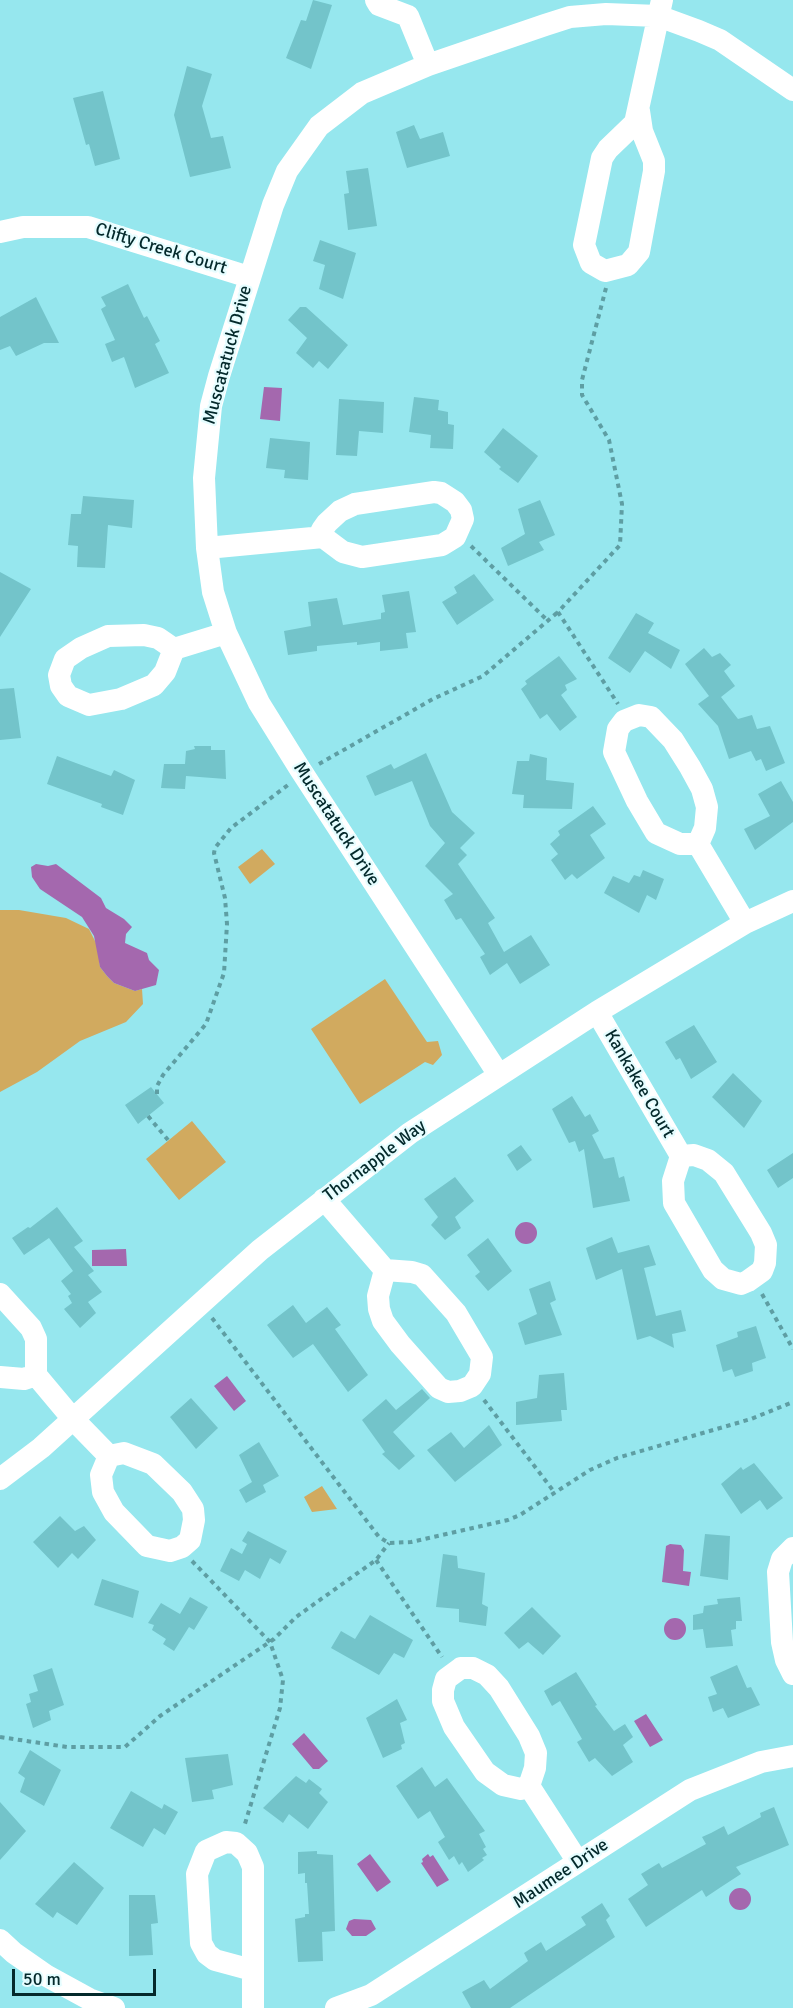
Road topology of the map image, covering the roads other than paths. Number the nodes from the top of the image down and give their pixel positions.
1 (376, 0) edge
2 (414, 8) edge
3 (660, 8) edge
4 (428, 65) junction
5 (793, 90) edge
6 (639, 111) junction
7 (0, 232) edge
8 (249, 277) junction
9 (323, 537) junction
10 (207, 548) junction
11 (226, 633) junction
12 (174, 649) junction
13 (698, 844) junction
14 (793, 901) edge
15 (745, 923) junction
16 (597, 1012) junction
17 (499, 1075) junction
18 (681, 1156) junction
19 (324, 1199) junction
20 (386, 1270) junction
21 (0, 1294) edge
22 (36, 1375) junction
23 (0, 1377) edge
24 (72, 1418) junction
25 (109, 1456) junction
26 (0, 1479) edge
27 (793, 1548) edge
28 (793, 1674) edge
29 (793, 1756) edge
30 (529, 1786) junction
31 (578, 1862) junction
32 (0, 1940) edge
33 (252, 1970) junction
34 (114, 2008) edge
35 (253, 2008) edge
36 (336, 2008) edge

1 - 2 street
2 - 4 street
3 - 4 street, Muscatatuck Drive
3 - 5 street, Muscatatuck Drive
3 - 6 street
4 - 8 street, Muscatatuck Drive
6 - 6 street
7 - 8 street, Clifty Creek Court
8 - 10 street, Muscatatuck Drive
9 - 9 street
9 - 10 street
10 - 11 street, Muscatatuck Drive
11 - 12 street
11 - 17 street, Muscatatuck Drive
12 - 12 street
13 - 13 street
13 - 15 street
14 - 15 street, Thornapple Way
15 - 16 street, Thornapple Way
16 - 17 street, Thornapple Way
16 - 18 street, Kankakee Court
17 - 19 street, Thornapple Way
18 - 18 street, Kankakee Court
19 - 20 street
19 - 24 street, Thornapple Way
20 - 20 street
21 - 22 street
22 - 23 street
22 - 24 street
24 - 25 street
24 - 26 street, Thornapple Way
25 - 25 street
27 - 28 street
29 - 31 street, Maumee Drive
30 - 30 street
30 - 31 street
31 - 36 street, Maumee Drive
32 - 34 street
33 - 33 street
33 - 35 street

